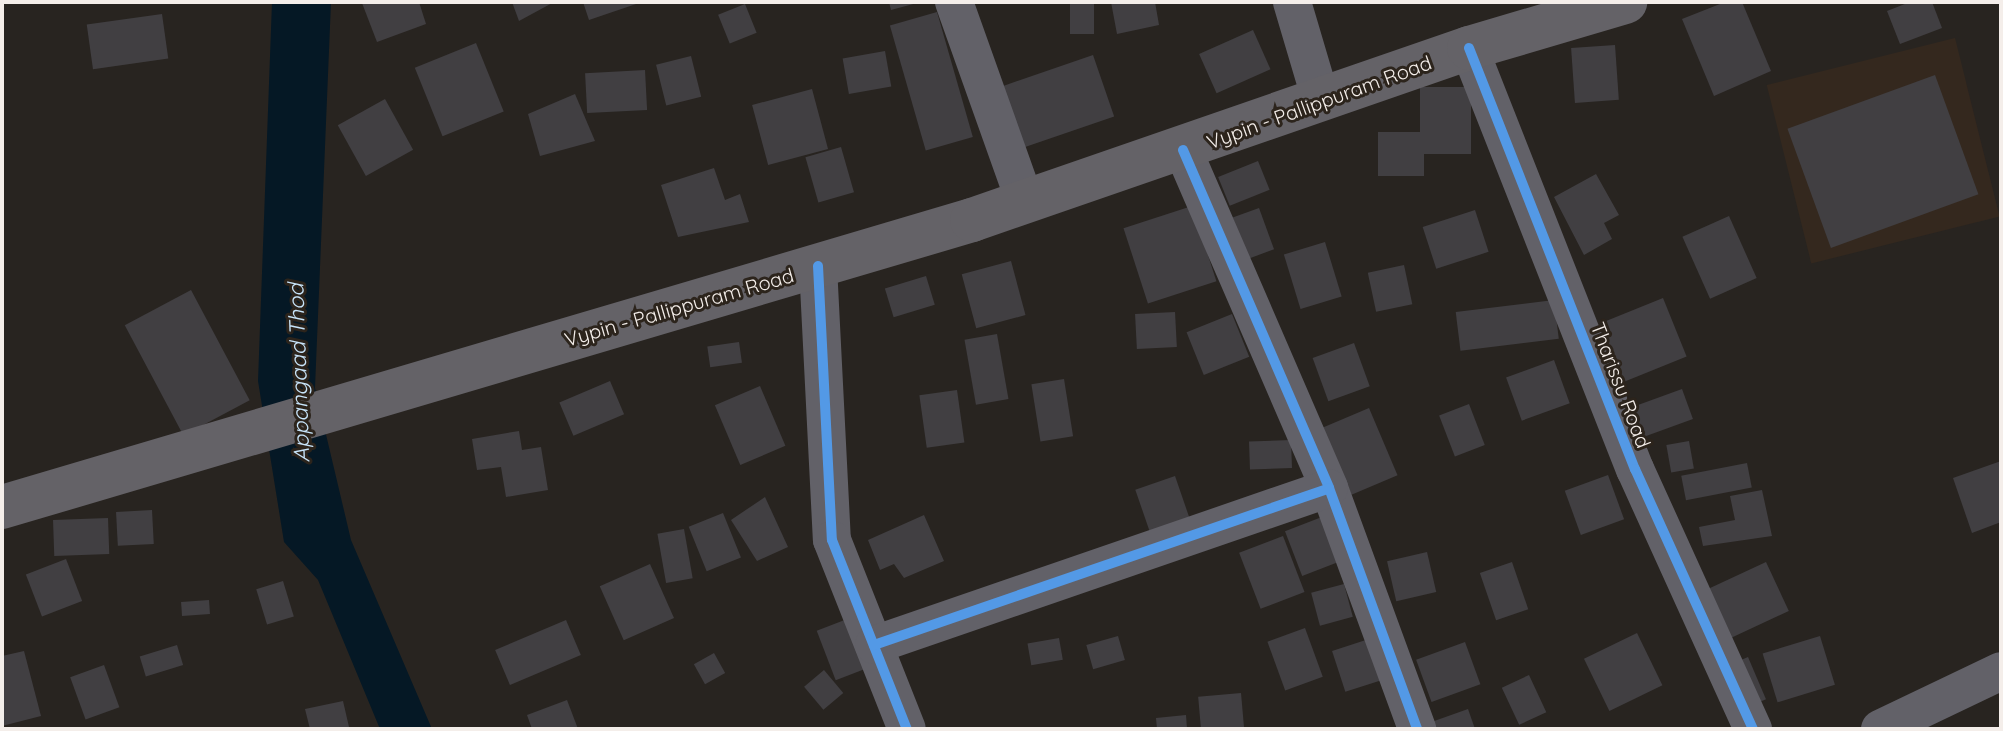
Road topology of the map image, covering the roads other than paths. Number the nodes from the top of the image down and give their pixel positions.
1 (954, 2) edge
2 (1292, 2) edge
3 (1625, 2) edge
4 (1469, 48) junction
5 (1321, 100) junction
6 (1183, 150) junction
7 (1025, 201) junction
8 (818, 266) junction
9 (1329, 488) junction
10 (2, 507) edge
11 (874, 645) junction
12 (2001, 671) edge
13 (907, 729) edge
14 (1417, 729) edge
15 (1753, 729) edge
16 (1880, 729) edge

1 - 7 street
2 - 5 street
3 - 4 main road, Vypin - Pallippuram Road
4 - 5 main road, Vypin - Pallippuram Road
4 - 15 street, Tharissu Road
5 - 6 main road, Vypin - Pallippuram Road
6 - 7 main road, Vypin - Pallippuram Road
6 - 9 street
7 - 8 main road, Vypin - Pallippuram Road
8 - 10 main road, Vypin - Pallippuram Road
8 - 11 street
9 - 11 street
9 - 14 street
11 - 13 street
12 - 16 street

